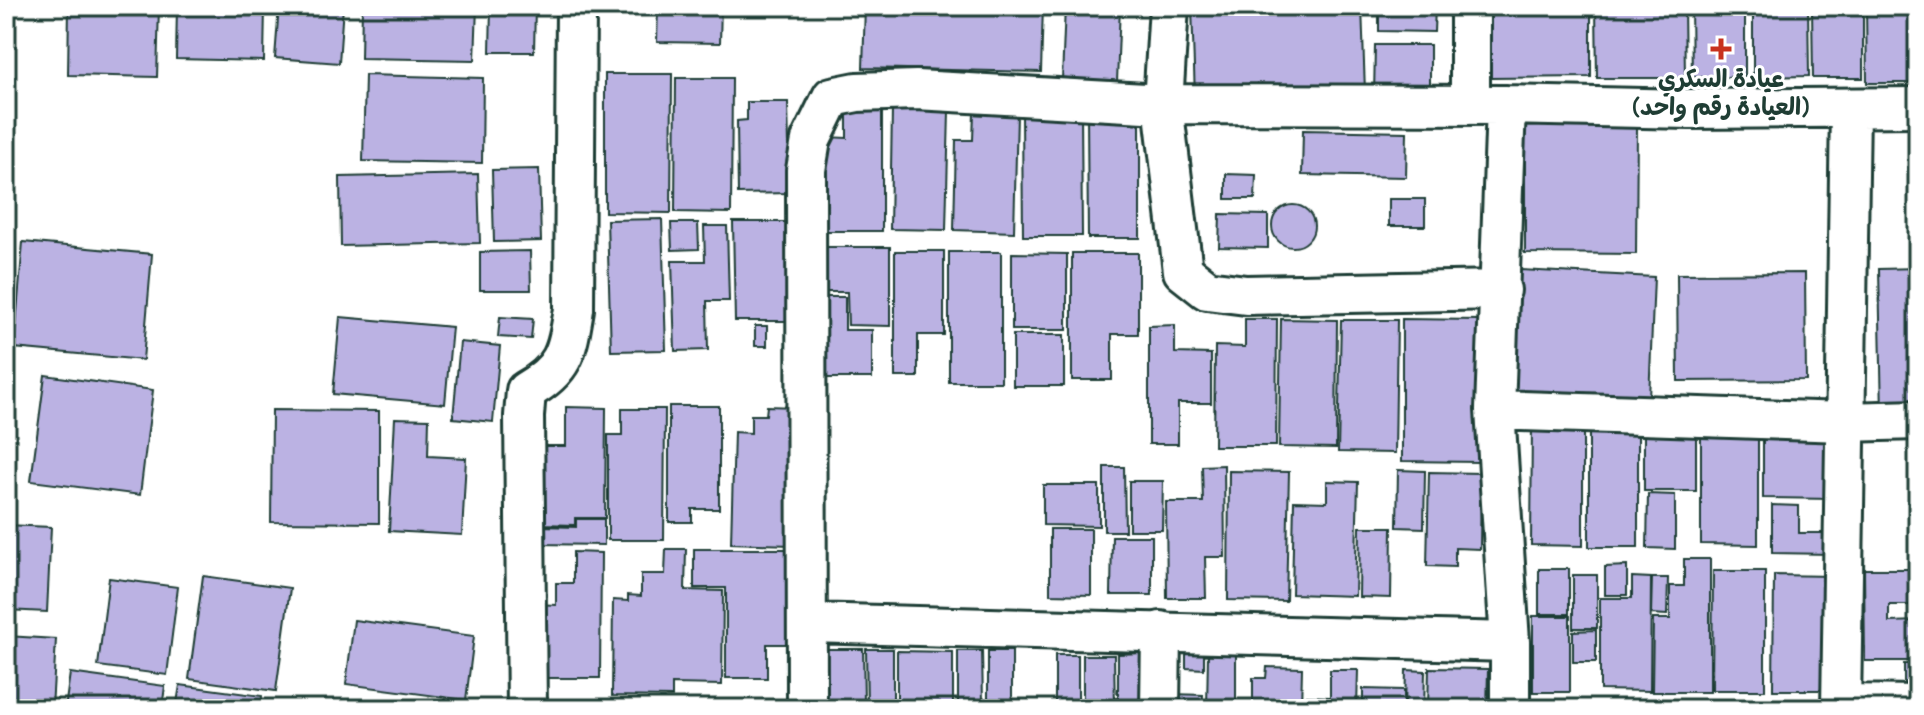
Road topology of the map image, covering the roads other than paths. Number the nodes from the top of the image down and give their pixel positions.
1 (576, 6) edge
2 (1169, 6) edge
3 (1470, 6) edge
4 (1163, 104) junction
5 (1488, 105) junction
6 (1918, 107) edge
7 (1850, 108) junction
8 (1501, 290) junction
9 (1495, 410) junction
10 (1918, 420) edge
11 (1845, 422) junction
12 (809, 623) junction
13 (1161, 631) junction
14 (1510, 642) junction
15 (1918, 705) edge
16 (1841, 707) edge
17 (527, 709) edge
18 (807, 709) edge
19 (1160, 709) edge
20 (1510, 709) edge

1 - 17 street
2 - 4 street
3 - 5 street
4 - 5 street
4 - 8 street
4 - 12 street
5 - 7 street
5 - 8 street
6 - 7 street
7 - 11 street
8 - 9 street
9 - 11 street
9 - 14 street
10 - 11 street
11 - 16 street
12 - 13 street
12 - 18 street
13 - 14 street
13 - 19 street
14 - 20 street
15 - 16 street

